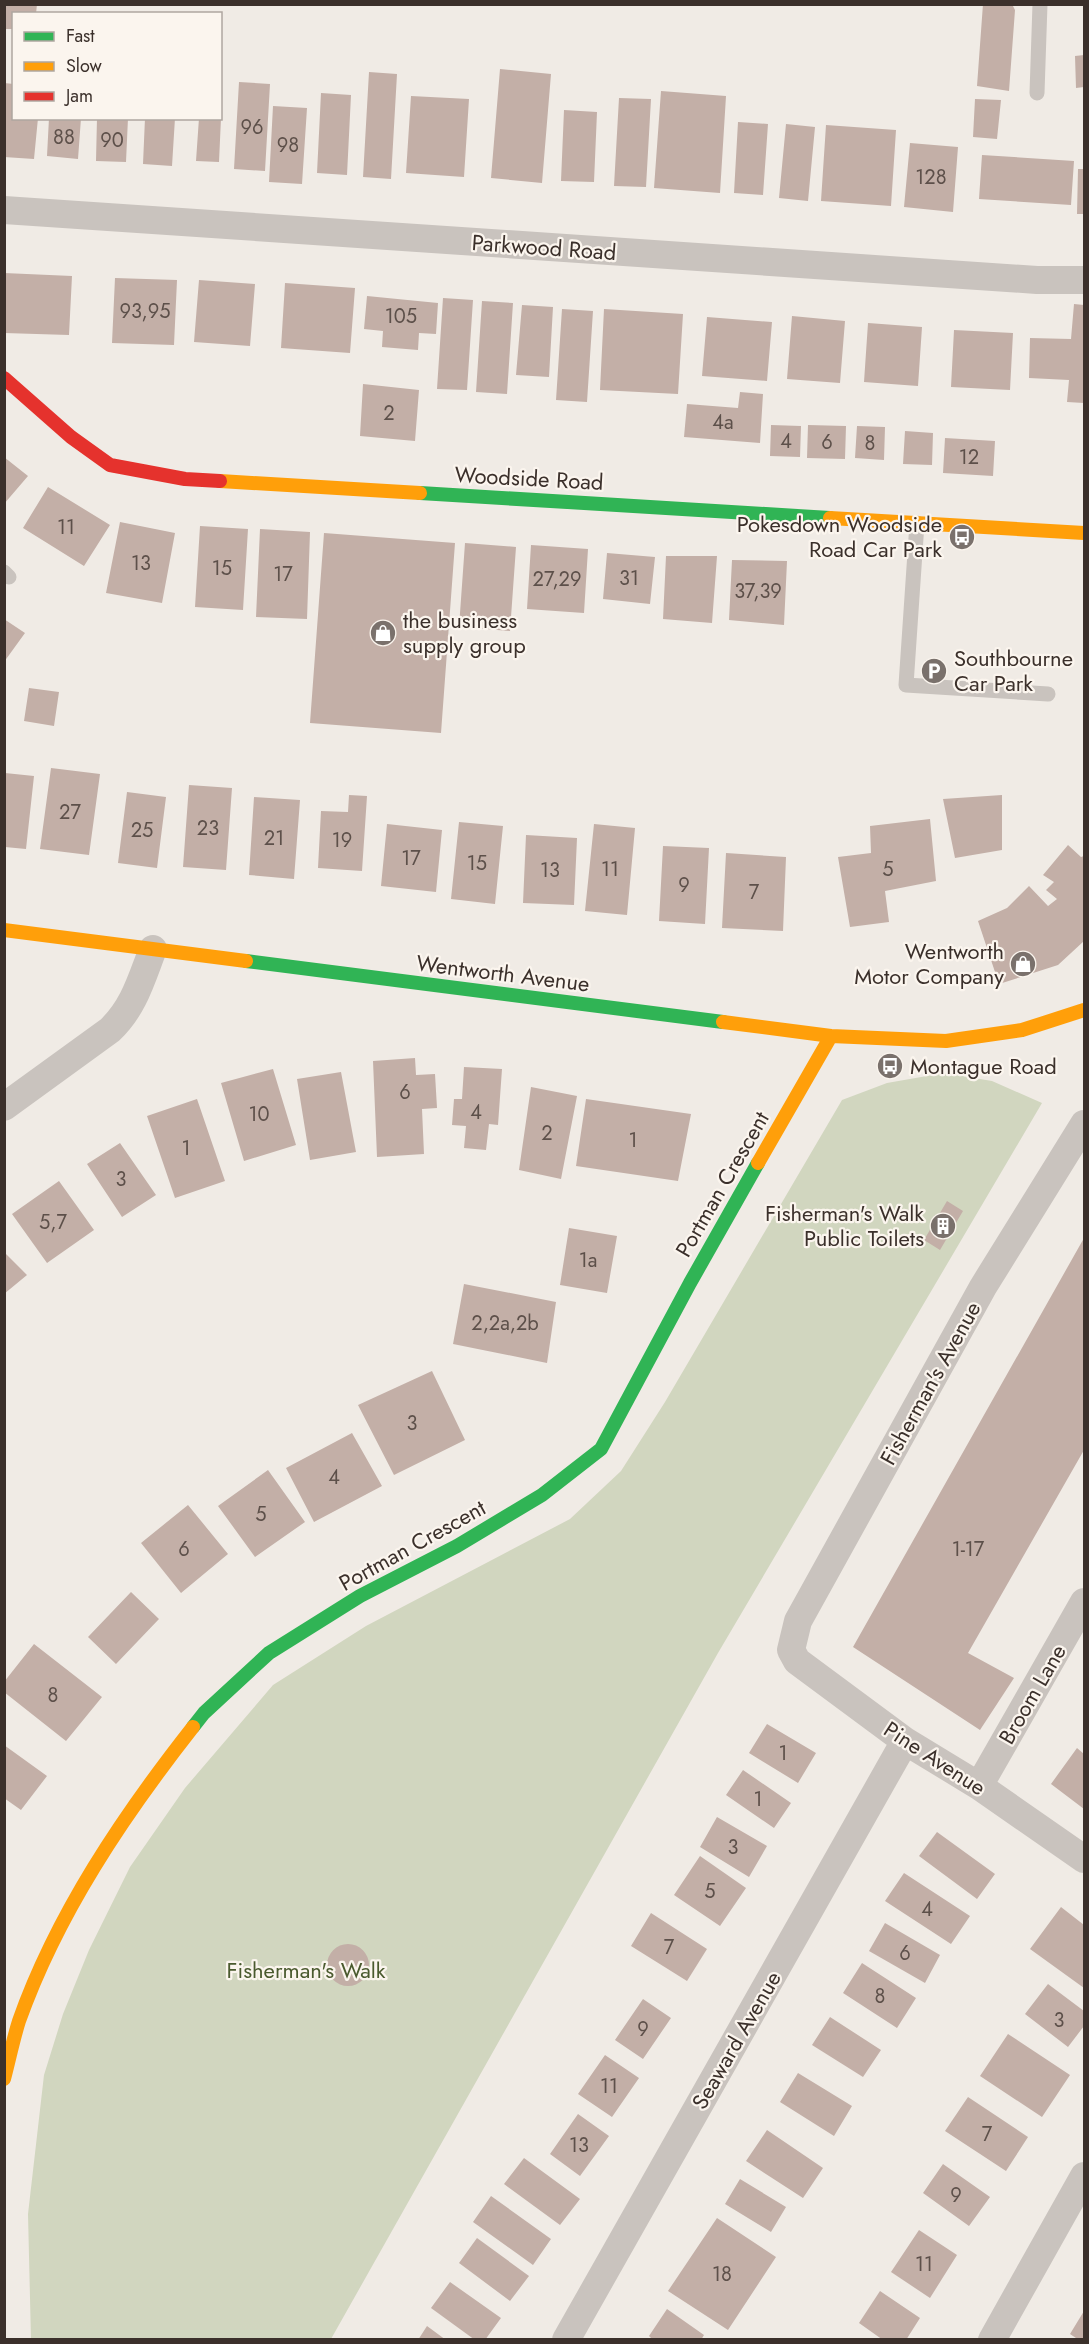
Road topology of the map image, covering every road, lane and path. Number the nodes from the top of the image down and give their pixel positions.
1 (1040, 4) edge
2 (1037, 93) dead end
3 (4, 210) edge
4 (1084, 280) edge
5 (4, 378) edge
6 (917, 523) junction
7 (1084, 533) edge
8 (1048, 694) dead end
9 (4, 930) edge
10 (153, 949) junction
11 (1084, 1010) edge
12 (831, 1036) junction
13 (4, 1107) edge
14 (1084, 1124) edge
15 (1084, 1602) edge
16 (791, 1650) joint
17 (906, 1741) junction
18 (979, 1786) junction
19 (1084, 1859) edge
20 (4, 2079) edge
21 (1084, 2176) edge
22 (566, 2340) edge
23 (992, 2340) edge

1 - 2 lane
3 - 4 street, Parkwood Road
5 - 6 street, Woodside Road
6 - 7 street, Woodside Road
6 - 8 lane
9 - 10 street, Wentworth Avenue
10 - 12 street, Wentworth Avenue
10 - 13 street
11 - 12 street, Wentworth Avenue
12 - 20 street, Portman Crescent
14 - 16 street, Fisherman's Avenue
15 - 18 street, Broom Lane
16 - 17 street, Pine Avenue
17 - 18 street, Pine Avenue
17 - 22 street, Seaward Avenue
18 - 19 street, Pine Avenue
21 - 23 street

